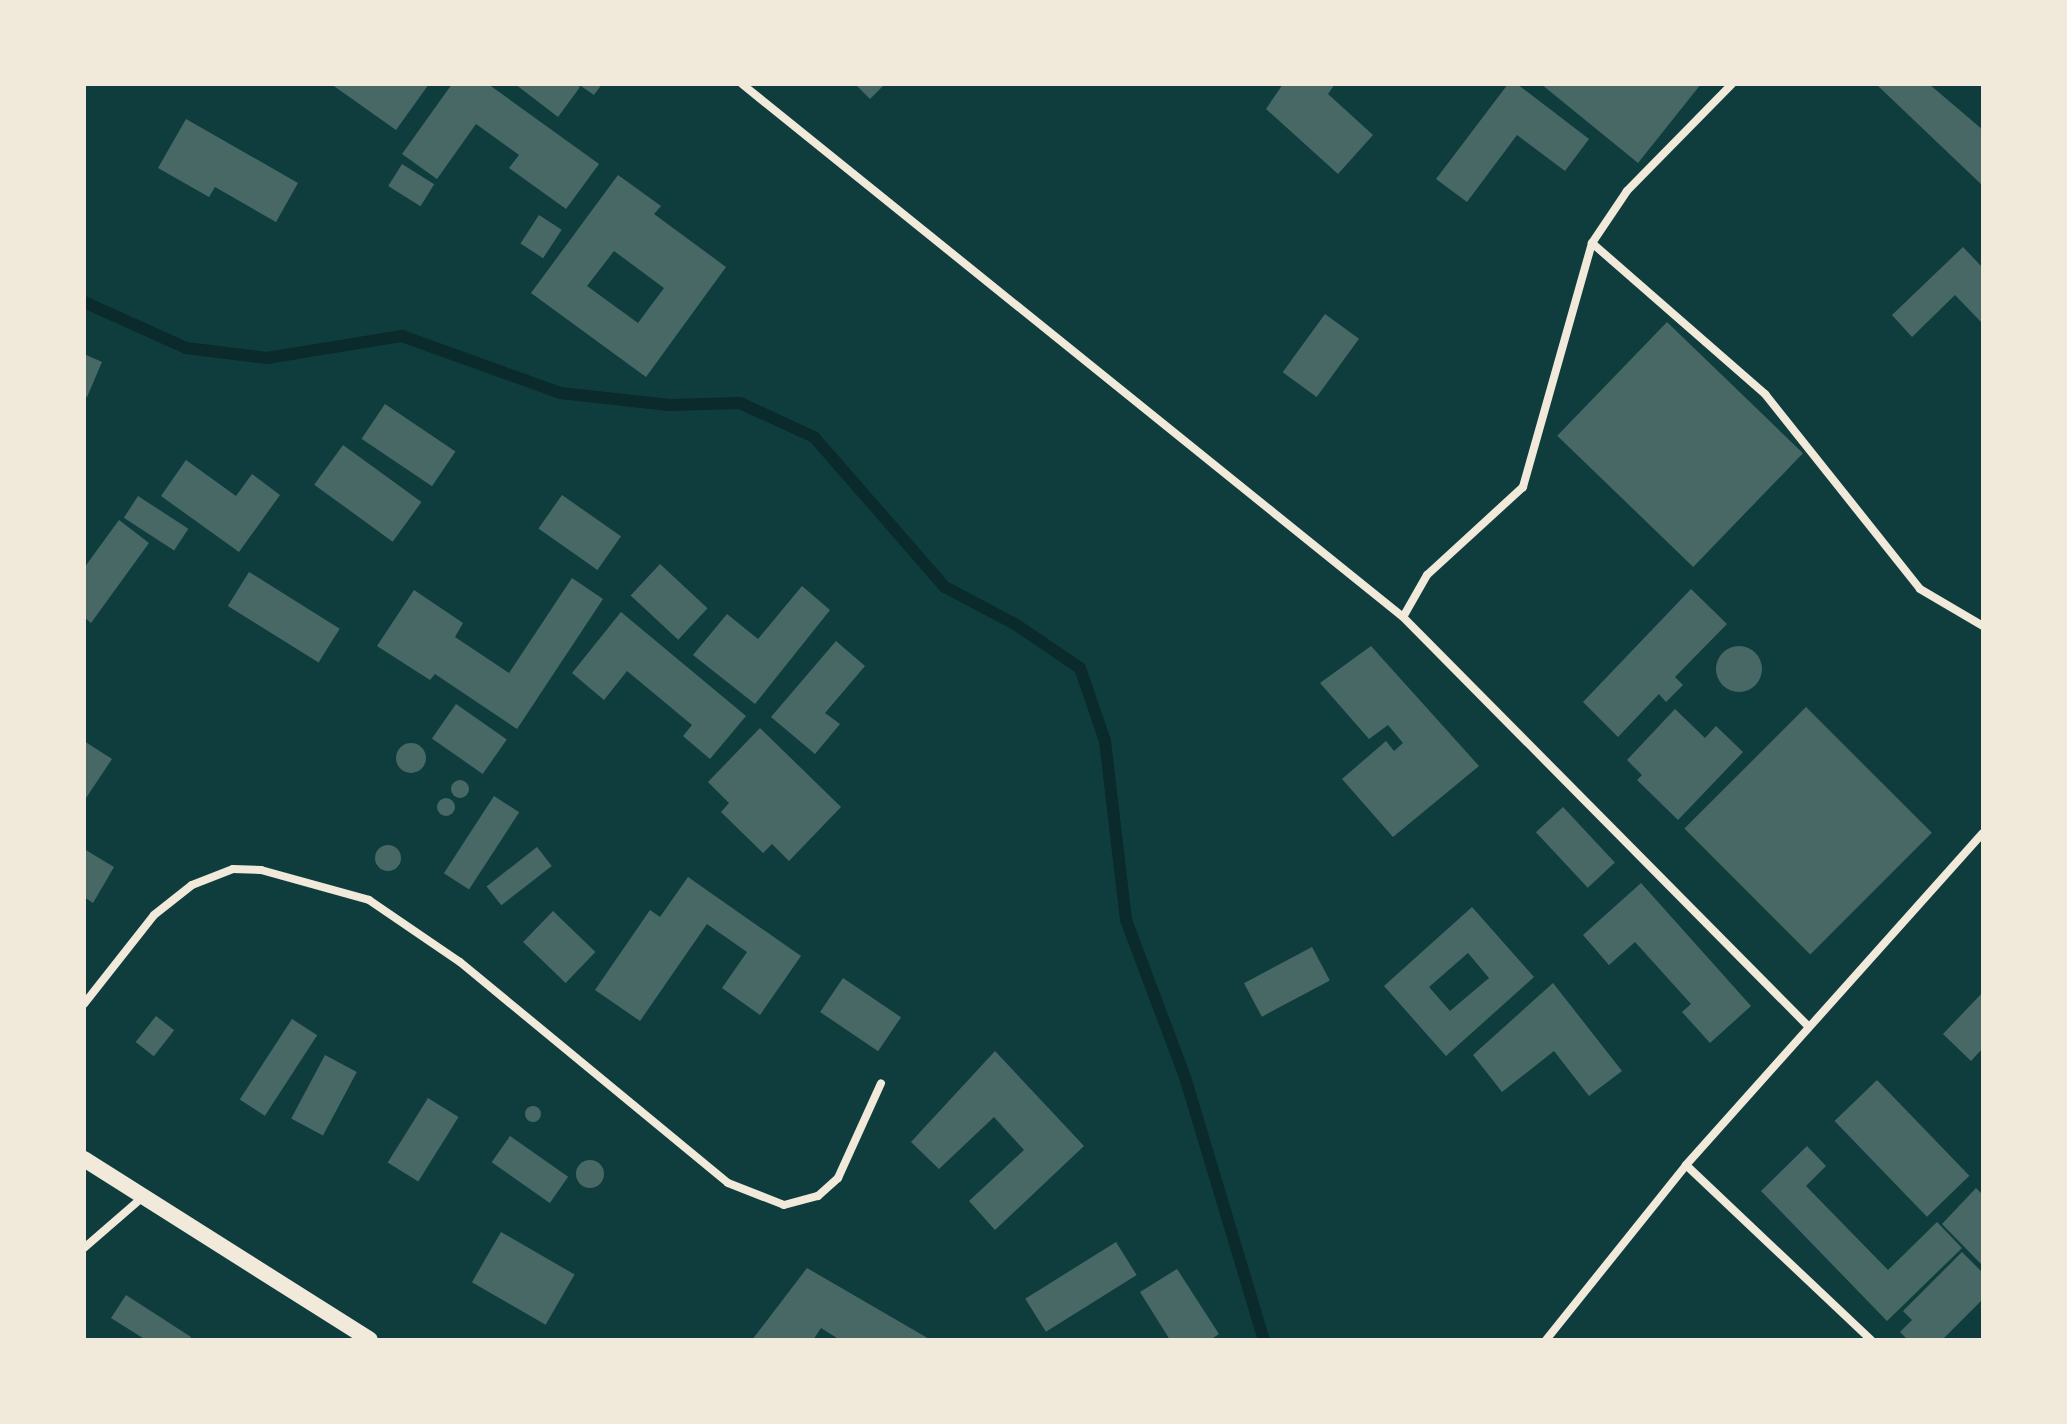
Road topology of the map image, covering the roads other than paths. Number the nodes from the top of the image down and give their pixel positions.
1 (742, 84) edge
2 (1732, 84) edge
3 (1592, 243) junction
4 (1403, 617) junction
5 (1983, 626) edge
6 (1983, 833) edge
7 (84, 1004) edge
8 (1807, 1025) junction
9 (881, 1083) dead end
10 (84, 1159) edge
11 (1686, 1165) junction
12 (146, 1195) junction
13 (84, 1248) edge
14 (370, 1340) edge
15 (1546, 1340) edge
16 (1871, 1340) edge

1 - 4 street
2 - 3 street
3 - 4 street
3 - 5 street
4 - 8 street
6 - 8 street
7 - 9 street
8 - 11 street
10 - 12 main road
11 - 15 street
11 - 16 street
12 - 13 street
12 - 14 main road

